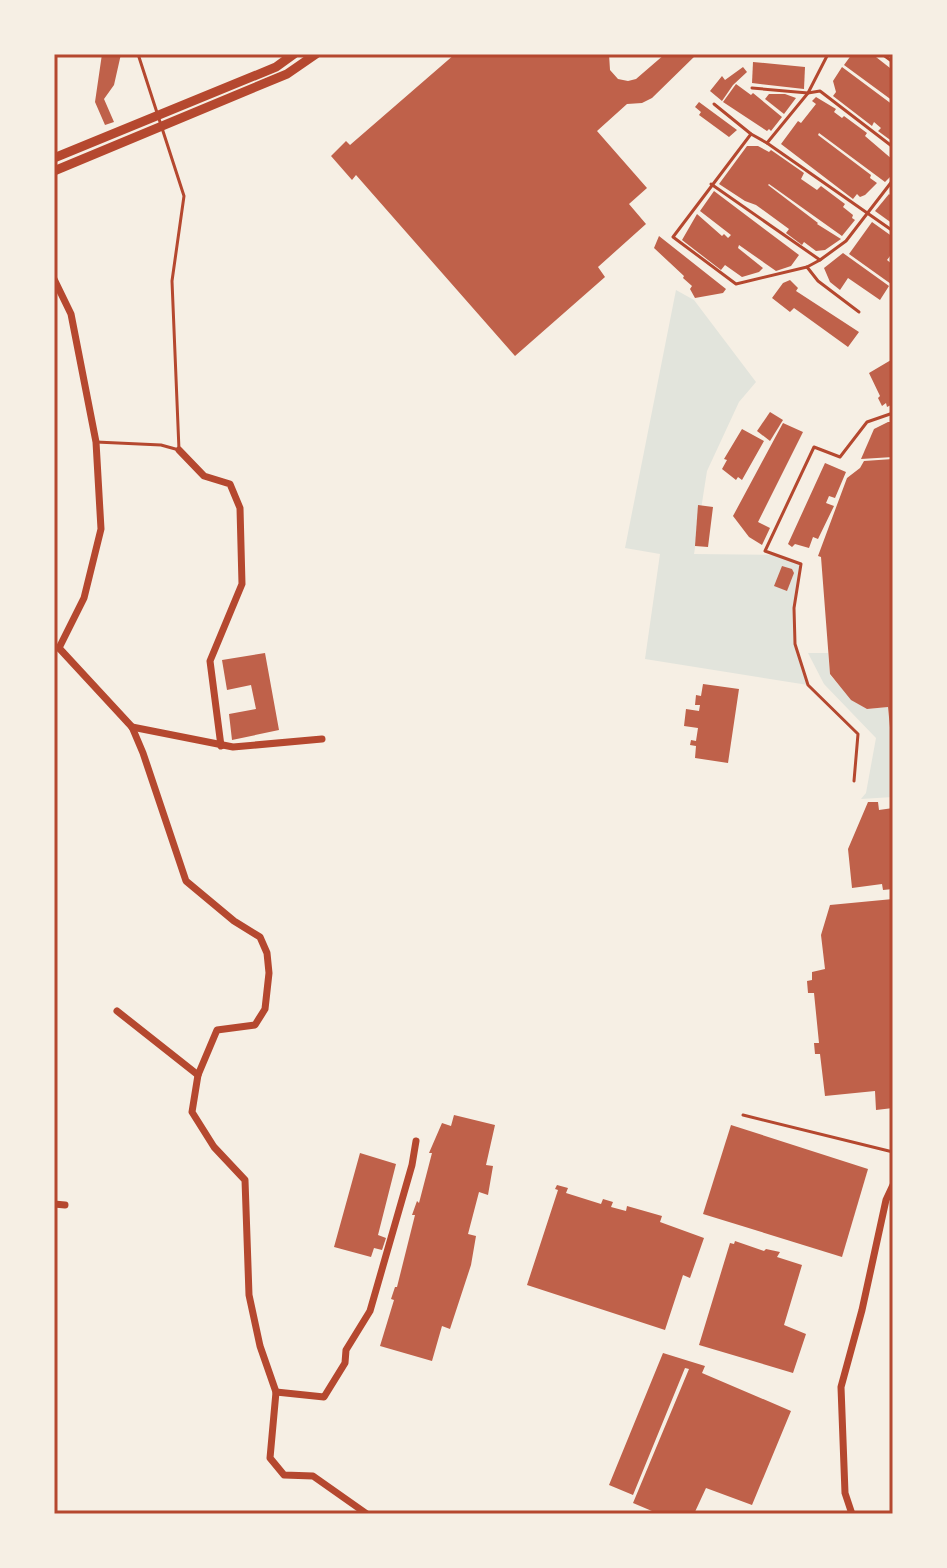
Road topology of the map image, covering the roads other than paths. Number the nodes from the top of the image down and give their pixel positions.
1 (138, 54) edge
2 (294, 54) edge
3 (316, 54) edge
4 (828, 54) edge
5 (882, 54) edge
6 (893, 62) edge
7 (752, 88) dead end
8 (808, 93) junction
9 (714, 104) dead end
10 (160, 121) junction
11 (751, 134) junction
12 (767, 143) junction
13 (893, 147) edge
14 (54, 158) edge
15 (54, 171) edge
16 (893, 180) edge
17 (711, 184) junction
18 (867, 211) junction
19 (893, 231) edge
20 (820, 260) junction
21 (807, 267) junction
22 (54, 279) edge
23 (859, 312) dead end
24 (893, 413) edge
25 (96, 442) junction
26 (179, 450) junction
27 (56, 648) edge
28 (132, 727) junction
29 (322, 739) dead end
30 (221, 746) junction
31 (854, 781) dead end
32 (117, 1011) dead end
33 (198, 1075) junction
34 (416, 1141) dead end
35 (893, 1185) edge
36 (54, 1204) edge
37 (65, 1205) dead end
38 (276, 1392) junction
39 (367, 1514) edge
40 (852, 1514) edge

1 - 10 lane
2 - 10 street
3 - 10 street
4 - 8 lane
5 - 6 lane
7 - 8 lane
8 - 12 lane
8 - 13 lane
9 - 11 lane
10 - 14 street
10 - 15 street
10 - 26 lane
11 - 12 lane
11 - 17 lane
12 - 18 lane
16 - 18 lane
17 - 20 lane
17 - 21 lane
18 - 19 lane
18 - 20 lane
20 - 21 lane
21 - 23 lane
22 - 25 street
24 - 31 lane
25 - 26 lane
25 - 27 street
26 - 30 street
27 - 28 street
28 - 30 street
28 - 33 street
29 - 30 street
32 - 33 street
33 - 38 street
34 - 38 street
35 - 40 street
36 - 37 street
38 - 39 street

